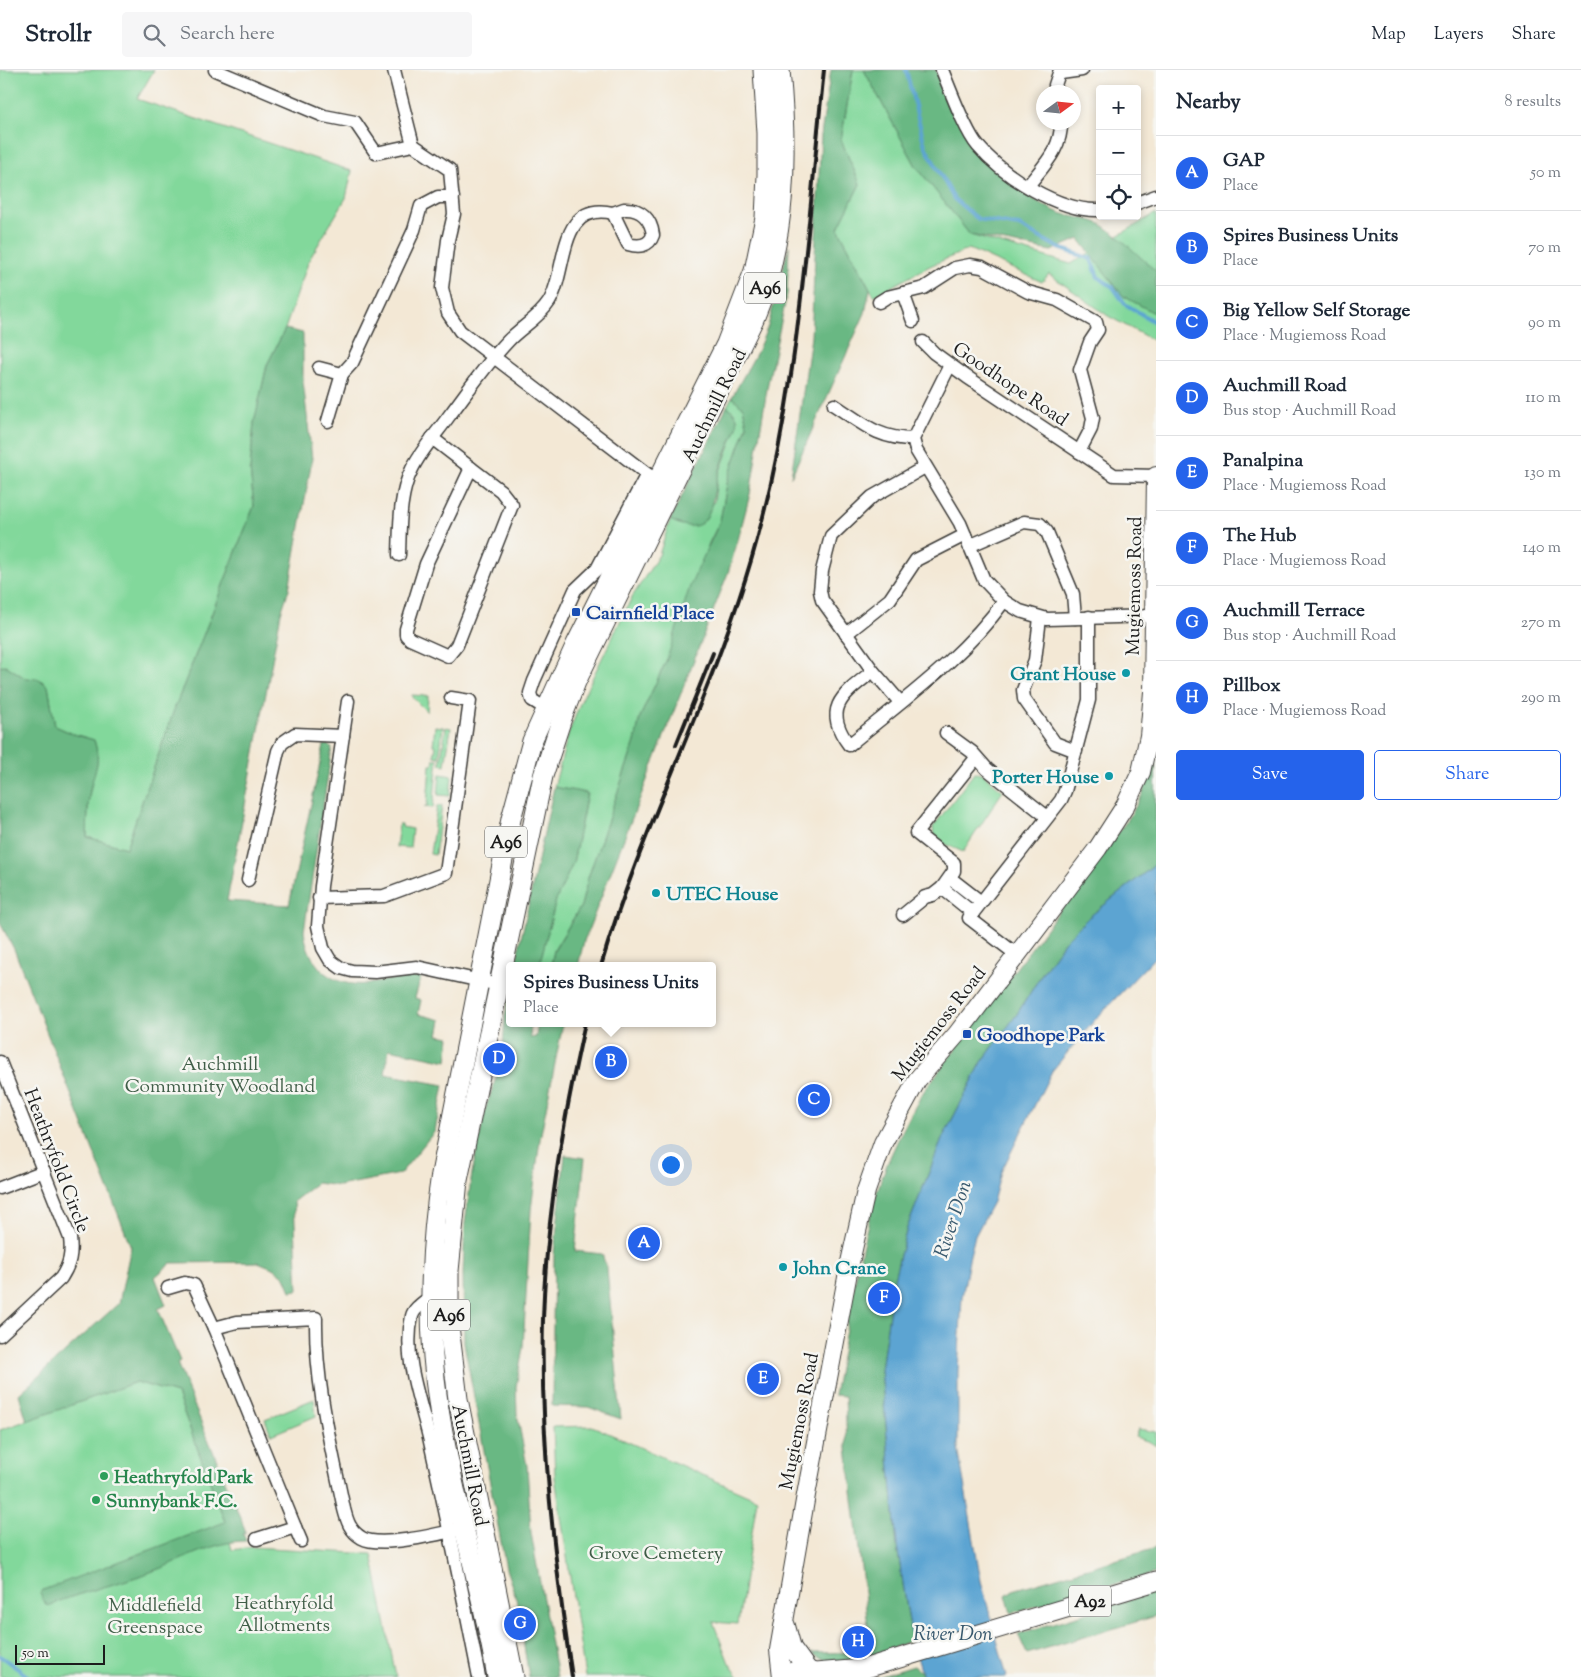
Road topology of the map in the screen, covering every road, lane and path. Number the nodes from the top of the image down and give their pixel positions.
1 (215, 70) edge
2 (394, 70) edge
3 (763, 70) edge
4 (780, 70) edge
5 (942, 70) edge
6 (1082, 70) edge
7 (1061, 72) edge
8 (1055, 85) edge
9 (1061, 130) edge
10 (413, 145) junction
11 (1028, 186) junction
12 (1156, 196) edge
13 (453, 197) junction
14 (1141, 202) edge
15 (1096, 210) edge
16 (614, 213) dead end
17 (903, 293) junction
18 (879, 302) dead end
19 (913, 321) dead end
20 (923, 342) dead end
21 (493, 358) junction
22 (950, 365) junction
23 (319, 368) dead end
24 (342, 374) junction
25 (834, 405) dead end
26 (328, 421) dead end
27 (432, 438) junction
28 (913, 439) junction
29 (1079, 452) junction
30 (926, 467) junction
31 (471, 468) junction
32 (1156, 476) edge
33 (660, 481) junction
34 (967, 540) junction
35 (400, 555) dead end
36 (1155, 586) edge
37 (1004, 601) junction
38 (1153, 616) junction
39 (1089, 617) junction
40 (1040, 618) junction
41 (1075, 618) junction
42 (846, 634) junction
43 (873, 671) junction
44 (451, 698) dead end
45 (348, 701) dead end
46 (900, 702) junction
47 (545, 708) junction
48 (562, 718) junction
49 (946, 733) dead end
50 (343, 736) junction
51 (1076, 751) junction
52 (976, 758) junction
53 (1046, 816) junction
54 (248, 880) dead end
55 (946, 883) junction
56 (319, 898) junction
57 (981, 902) junction
58 (972, 912) junction
59 (903, 916) dead end
60 (1017, 955) junction
61 (479, 980) junction
62 (499, 985) junction
63 (0, 1062) edge
64 (44, 1171) junction
65 (0, 1188) edge
66 (168, 1288) dead end
67 (214, 1328) junction
68 (0, 1335) edge
69 (295, 1527) junction
70 (466, 1528) junction
71 (257, 1539) dead end
72 (301, 1541) dead end
73 (1156, 1581) edge
74 (785, 1623) junction
75 (863, 1671) edge
76 (814, 1673) edge
77 (479, 1677) edge
78 (497, 1677) edge
79 (514, 1677) edge
80 (782, 1677) edge
81 (786, 1677) edge

1 - 10 street
2 - 10 street
3 - 33 main road, Auchmill Road / A96
4 - 33 main road, Auchmill Road / A96
5 - 11 street
6 - 7 street
7 - 8 street
9 - 11 street
10 - 13 street
11 - 15 street
12 - 14 street
13 - 21 street
13 - 24 street
16 - 21 street
17 - 18 street, Goodhope Road
17 - 19 street
17 - 29 street, Goodhope Road
20 - 22 street, Goodhope Road
21 - 27 street
21 - 33 street
22 - 28 street
22 - 29 street, Goodhope Road
23 - 24 street
24 - 26 street
25 - 28 street
27 - 31 street
27 - 35 street
28 - 30 street
29 - 32 street, Goodhope Road
30 - 34 street
30 - 42 street
31 - 31 street
32 - 36 street, Mugiemoss Road
33 - 47 main road, Auchmill Road / A96
33 - 48 main road, Auchmill Road / A96
34 - 37 street
34 - 41 street
34 - 42 street
36 - 38 street, Mugiemoss Road
37 - 40 street
37 - 46 street
38 - 39 street
38 - 60 street, Mugiemoss Road
39 - 41 street
39 - 51 street
40 - 41 street
40 - 51 street
42 - 43 street
43 - 46 street
43 - 46 street
44 - 56 street
45 - 50 street
47 - 48 street
47 - 61 main road, Auchmill Road / A96
48 - 62 main road, Auchmill Road / A96
49 - 52 street
50 - 54 street
50 - 56 street
51 - 53 street
52 - 53 street
52 - 55 street
53 - 57 street
55 - 57 street
55 - 58 street
55 - 59 street
56 - 61 street
57 - 58 street
58 - 60 street
60 - 74 street, Mugiemoss Road
61 - 62 street
61 - 70 main road, Auchmill Road / A96
62 - 70 main road, Auchmill Road / A96
63 - 64 street, Heathryfold Circle
64 - 65 street
64 - 68 street, Heathryfold Circle
66 - 67 street
67 - 69 street
67 - 70 street
69 - 71 street
69 - 72 street
70 - 77 street, Auchmill Road
70 - 78 main road, Auchmill Road / A96
70 - 79 main road, Auchmill Road / A96
73 - 75 main road, A92
74 - 76 street, Mugiemoss Road
74 - 80 street, Mugiemoss Road
75 - 76 main road, A92
76 - 81 main road, A92

